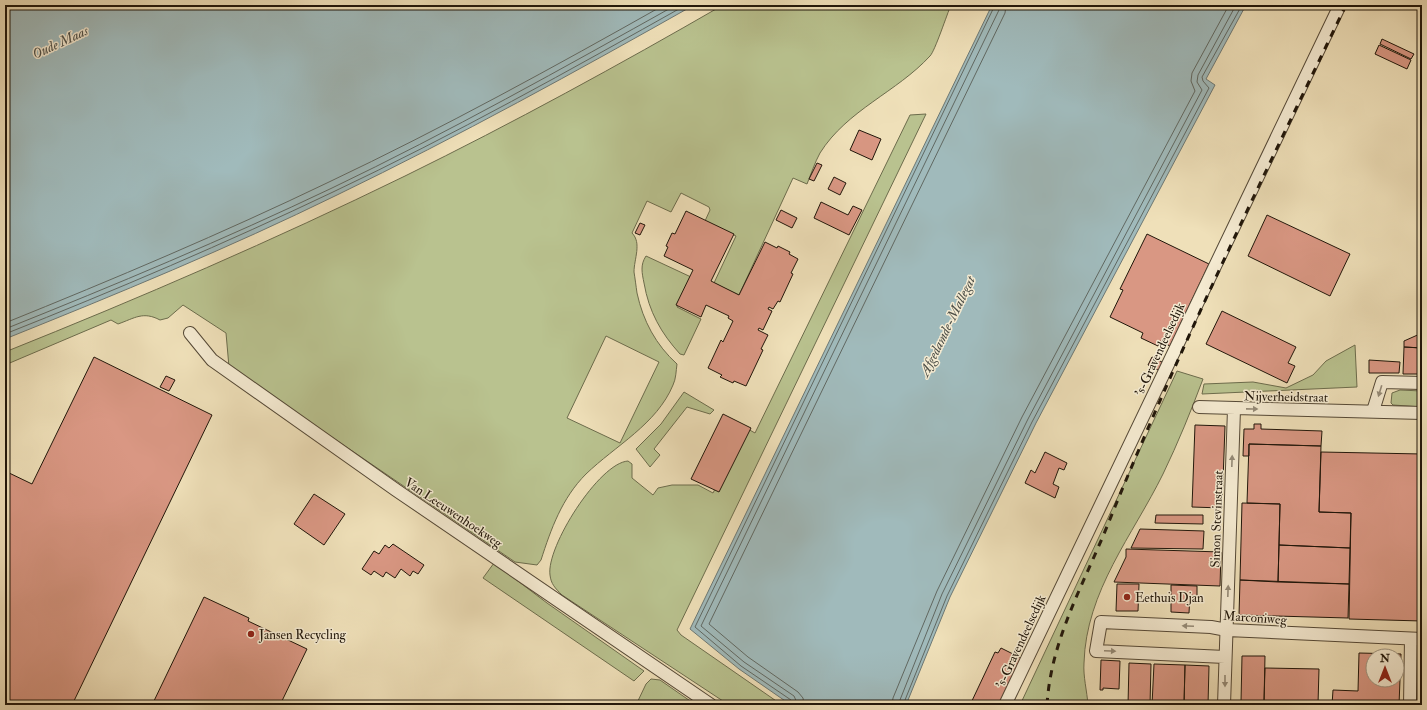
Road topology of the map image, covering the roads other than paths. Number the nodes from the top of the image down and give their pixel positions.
1 (1340, 5) edge
2 (190, 333) dead end
3 (1422, 383) edge
4 (1199, 408) dead end
5 (1234, 409) junction
6 (1373, 411) junction
7 (1422, 413) edge
8 (1227, 630) junction
9 (1416, 639) edge
10 (1225, 657) junction
11 (711, 705) edge
12 (1005, 705) edge
13 (1224, 705) edge
14 (1410, 705) edge

1 - 12 street, 's-Gravendeelsedijk
2 - 11 street, Van Leeuwenhoekweg
3 -> 6 street
4 - 5 street, Nijverheidstraat
5 -> 6 street, Nijverheidstraat
8 -> 5 street, Simon Stevinstraat
6 - 7 street, Nijverheidstraat
8 - 9 street, Marconiweg
8 - 10 street, Simon Stevinstraat
8 -> 10 street, Marconiweg
9 - 14 street
10 -> 13 street, Simon Stevinstraat

